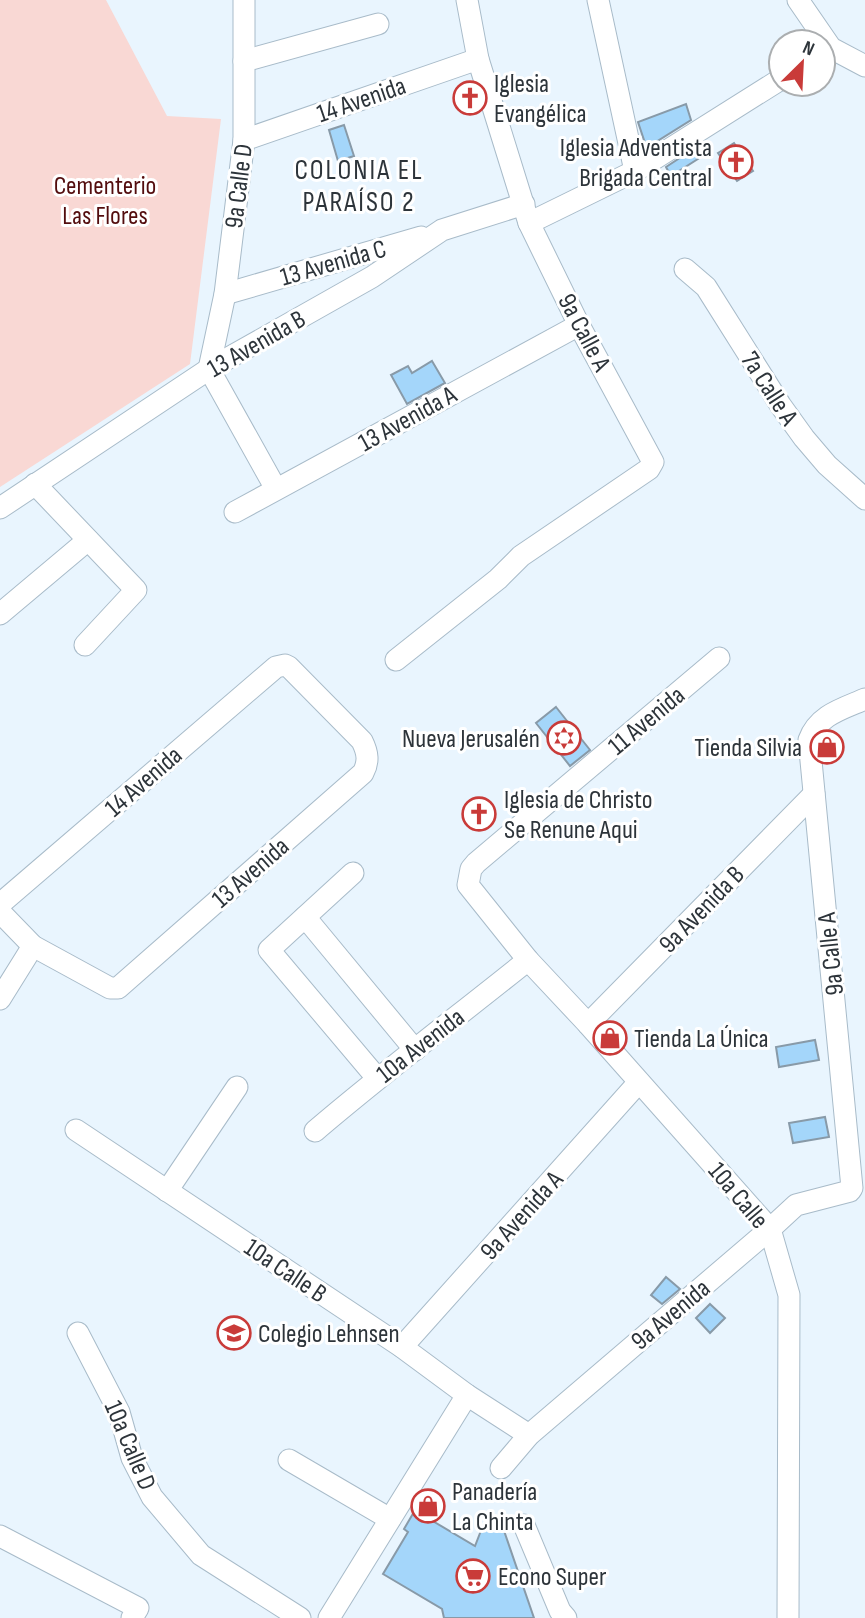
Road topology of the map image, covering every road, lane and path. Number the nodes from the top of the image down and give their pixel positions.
1 (244, 0) edge
2 (467, 0) edge
3 (598, 0) edge
4 (800, 1) edge
5 (379, 24) dead end
6 (815, 28) edge
7 (837, 54) edge
8 (478, 59) junction
9 (244, 61) junction
10 (864, 64) edge
11 (767, 88) edge
12 (244, 140) junction
13 (635, 171) junction
14 (526, 213) junction
15 (442, 230) junction
16 (685, 270) dead end
17 (225, 295) junction
18 (579, 325) junction
19 (209, 369) junction
20 (35, 484) junction
21 (276, 489) junction
22 (865, 499) edge
23 (0, 508) edge
24 (235, 512) dead end
25 (89, 540) junction
26 (0, 614) edge
27 (85, 645) dead end
28 (719, 658) dead end
29 (396, 660) dead end
30 (289, 667) joint
31 (865, 699) edge
32 (814, 794) junction
33 (476, 863) joint
34 (354, 873) dead end
35 (0, 904) edge
36 (0, 912) edge
37 (305, 917) junction
38 (33, 946) junction
39 (528, 960) junction
40 (0, 999) edge
41 (588, 1024) junction
42 (415, 1050) junction
43 (377, 1078) junction
44 (639, 1082) junction
45 (237, 1087) dead end
46 (76, 1130) dead end
47 (315, 1131) dead end
48 (853, 1185) joint
49 (167, 1191) junction
50 (771, 1229) junction
51 (78, 1333) dead end
52 (402, 1347) junction
53 (467, 1395) junction
54 (529, 1435) junction
55 (289, 1460) dead end
56 (501, 1468) dead end
57 (390, 1519) junction
58 (524, 1525) dead end
59 (0, 1536) edge
60 (132, 1618) edge
61 (300, 1618) edge
62 (329, 1618) edge
63 (566, 1618) edge
64 (788, 1618) edge

1 - 9 street, 9a Calle D
2 - 8 street, 9a Calle A
3 - 13 street
4 - 6 street
5 - 9 street
7 - 10 street
8 - 12 street, 14 Avenida
8 - 14 street, 9a Calle A
9 - 12 street, 9a Calle D
11 - 13 street, 13 Avenida B
12 - 17 street, 9a Calle D
13 - 14 street, 13 Avenida B
14 - 15 street, 13 Avenida B
14 - 18 street, 9a Calle A
15 - 17 street, 13 Avenida C
15 - 19 street, 13 Avenida B
16 - 22 street, 7a Calle A
17 - 19 street, 9a Calle D
18 - 21 street, 13 Avenida A
18 - 29 street, 9a Calle A
19 - 20 street, 13 Avenida B
19 - 21 street
20 - 23 street, 13 Avenida B
20 - 25 street
21 - 24 street, 13 Avenida A
25 - 26 street
25 - 27 street
28 - 33 street, 11 Avenida
30 - 35 street, 14 Avenida
30 - 38 street, 13 Avenida
31 - 32 street, 9a Calle A
32 - 41 street, 9a Avenida B
32 - 48 street, 9a Calle A
33 - 39 street, 10a Calle
34 - 37 street
36 - 38 street
37 - 42 street
37 - 43 street
38 - 40 street
39 - 41 street, 10a Calle
39 - 42 street, 10a Avenida
41 - 44 street, 10a Calle
42 - 43 street, 10a Avenida
43 - 47 street, 10a Avenida
44 - 50 street, 10a Calle
44 - 52 street, 9a Avenida A
45 - 49 street
46 - 49 street, 10a Calle B
48 - 50 street, 9a Avenida
49 - 52 street, 10a Calle B
50 - 54 street, 9a Avenida
50 - 64 street, 10a Calle
51 - 61 street, 10a Calle D
52 - 53 street, 10a Calle B
53 - 54 street, 10a Calle B
53 - 57 street
54 - 56 street, 9a Avenida
55 - 57 street
57 - 62 street
58 - 63 street
59 - 60 street

